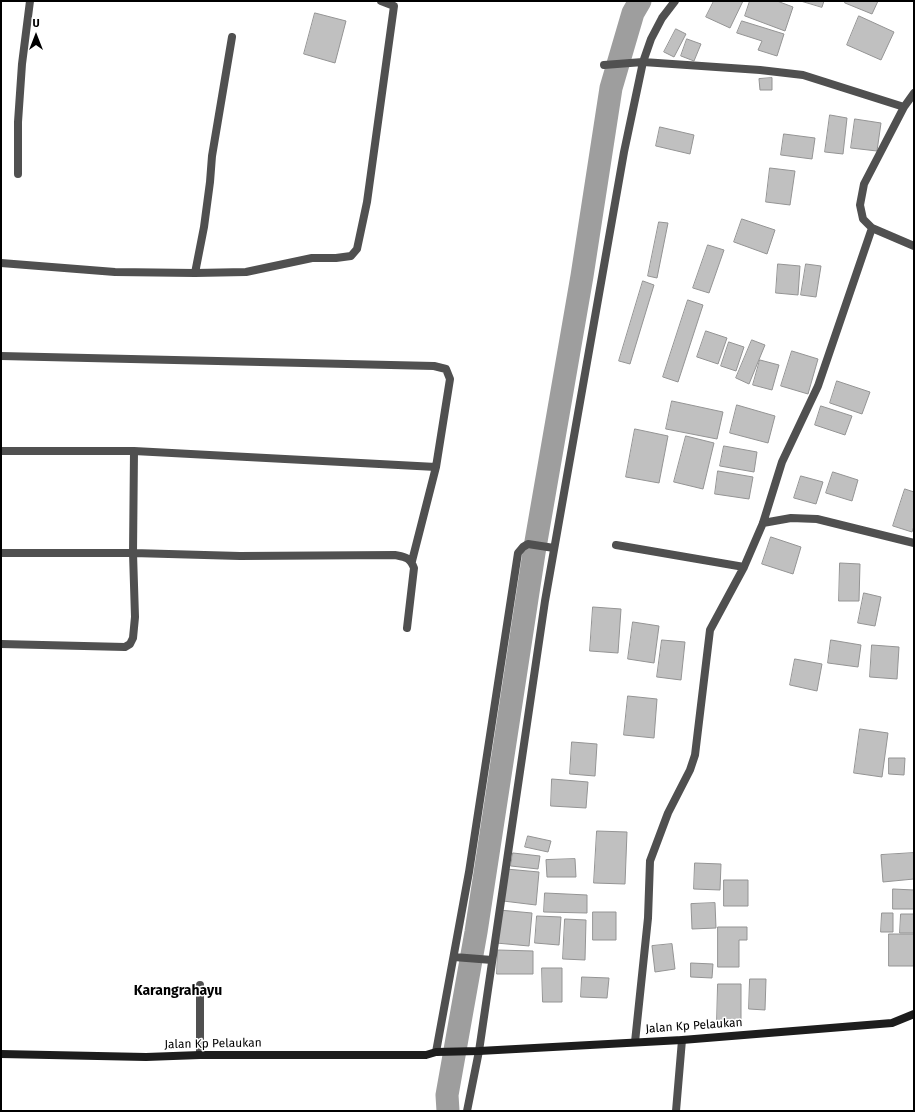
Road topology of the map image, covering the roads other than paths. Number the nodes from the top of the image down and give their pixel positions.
1 (30, 1) edge
2 (381, 1) edge
3 (675, 1) edge
4 (232, 37) dead end
5 (643, 62) junction
6 (604, 65) dead end
7 (914, 93) edge
8 (904, 107) junction
9 (18, 174) dead end
10 (872, 228) junction
11 (914, 246) edge
12 (1, 263) edge
13 (195, 273) junction
14 (1, 356) edge
15 (1, 450) edge
16 (134, 451) junction
17 (436, 467) junction
18 (763, 523) junction
19 (914, 543) edge
20 (616, 545) dead end
21 (551, 547) junction
22 (1, 553) edge
23 (133, 554) junction
24 (412, 561) junction
25 (744, 567) junction
26 (407, 628) dead end
27 (1, 644) edge
28 (454, 957) junction
29 (492, 960) junction
30 (200, 985) dead end
31 (914, 1014) edge
32 (682, 1040) junction
33 (635, 1042) junction
34 (476, 1051) junction
35 (436, 1052) junction
36 (1, 1054) edge
37 (200, 1055) junction
38 (467, 1111) edge
39 (676, 1111) edge

1 - 9 street
2 - 13 street
3 - 5 street
4 - 13 street
5 - 6 street
5 - 8 street
5 - 21 street
7 - 8 street
8 - 10 street
10 - 11 street
10 - 18 street
12 - 13 street
14 - 17 street
15 - 16 street
16 - 17 street
16 - 23 street
17 - 24 street
18 - 19 street
18 - 25 street
20 - 25 street
21 - 28 street
21 - 29 street
22 - 23 street
23 - 24 street
23 - 27 street
24 - 26 street
25 - 33 street
28 - 29 street
28 - 35 street
29 - 34 street
30 - 37 street
31 - 32 street, Jalan Kp Pelaukan
32 - 33 street, Jalan Kp Pelaukan
32 - 39 street
33 - 34 street, Jalan Kp Pelaukan
34 - 35 street, Jalan Kp Pelaukan
34 - 38 street
35 - 37 street, Jalan Kp Pelaukan
36 - 37 street, Jalan Kp Pelaukan

